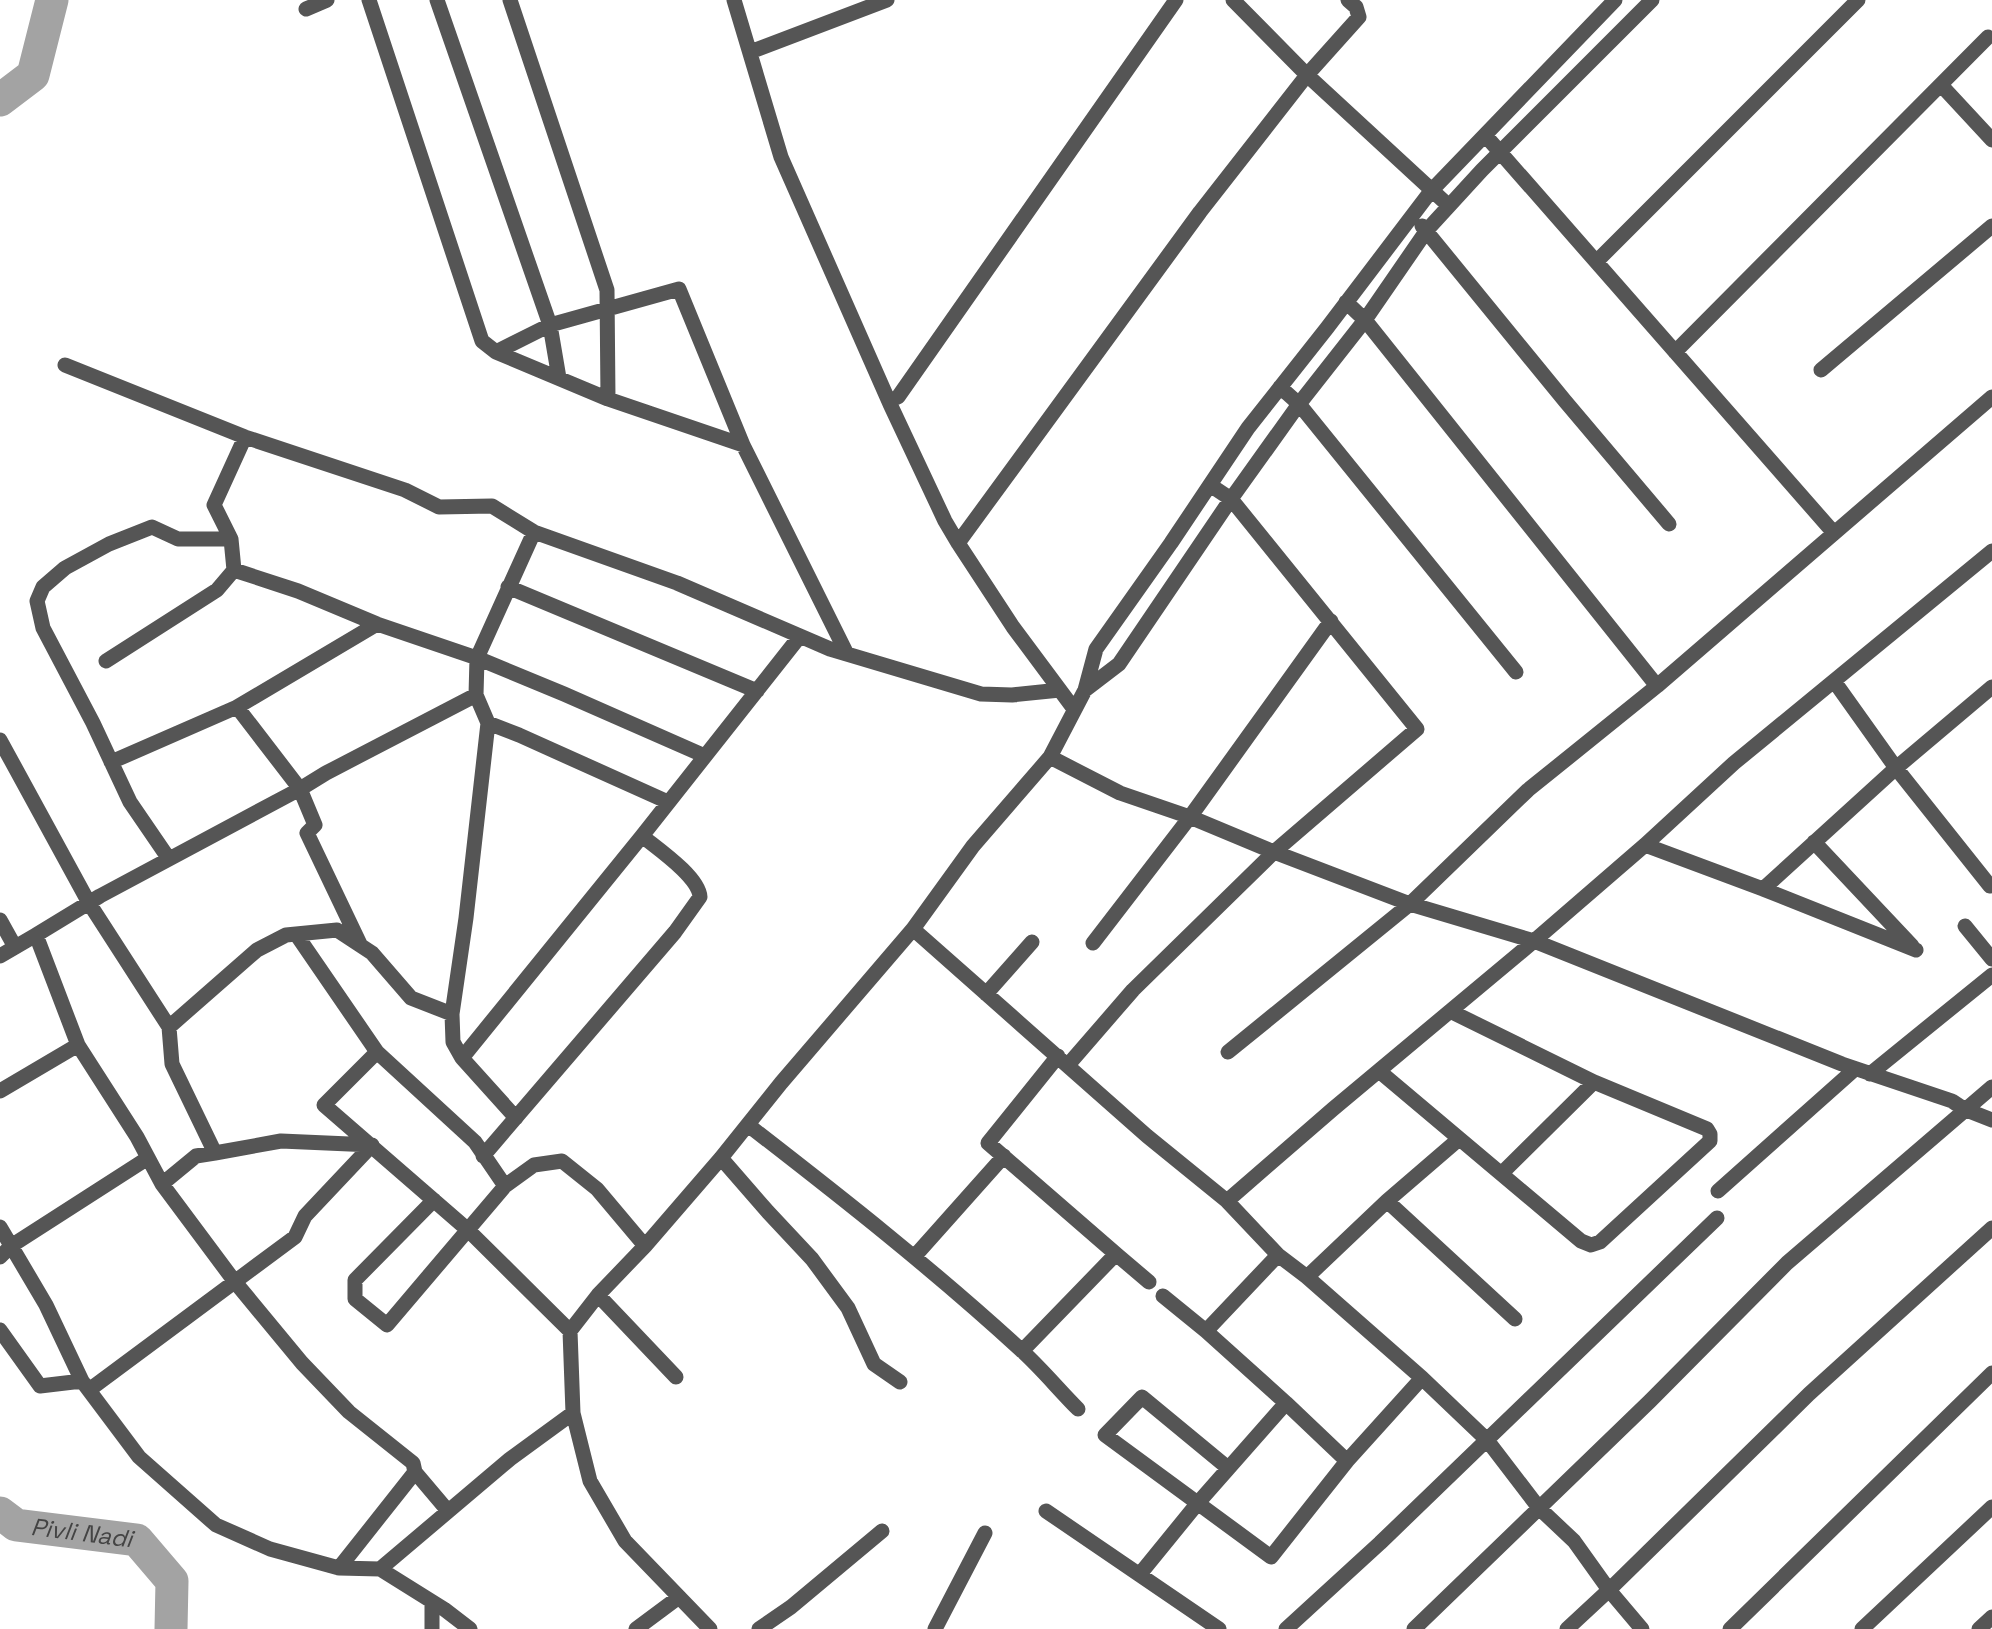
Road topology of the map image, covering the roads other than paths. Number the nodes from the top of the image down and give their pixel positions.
1 (327, 0) edge
2 (369, 0) edge
3 (437, 0) edge
4 (510, 0) edge
5 (734, 0) edge
6 (887, 0) edge
7 (1176, 0) edge
8 (1233, 0) edge
9 (1348, 0) edge
10 (1615, 0) edge
11 (1652, 0) edge
12 (1858, 0) edge
13 (857, 5) edge
14 (306, 9) dead end
15 (1989, 37) dead end
16 (750, 52) junction
17 (1307, 75) junction
18 (1941, 85) junction
19 (1485, 135) junction
20 (1992, 140) edge
21 (1500, 152) junction
22 (1431, 191) junction
23 (1449, 206) junction
24 (1411, 216) junction
25 (1992, 226) edge
26 (1427, 230) junction
27 (1597, 261) junction
28 (1346, 302) junction
29 (608, 310) junction
30 (1365, 320) junction
31 (550, 325) junction
32 (496, 352) junction
33 (1676, 352) junction
34 (65, 366) dead end
35 (1821, 370) dead end
36 (559, 378) junction
37 (1280, 387) junction
38 (898, 397) dead end
39 (1992, 397) edge
40 (608, 399) junction
41 (1299, 404) junction
42 (245, 437) junction
43 (744, 446) junction
44 (1210, 485) junction
45 (1231, 499) junction
46 (1669, 524) dead end
47 (534, 532) junction
48 (1834, 534) junction
49 (231, 539) junction
50 (958, 543) junction
51 (1992, 551) edge
52 (234, 570) junction
53 (508, 587) junction
54 (1331, 621) junction
55 (377, 624) junction
56 (800, 636) junction
57 (847, 654) junction
58 (477, 658) junction
59 (106, 661) dead end
60 (1516, 672) dead end
61 (1834, 681) junction
62 (1657, 686) junction
63 (1992, 687) edge
64 (1060, 690) junction
65 (1085, 690) junction
66 (757, 691) junction
67 (477, 695) junction
68 (237, 707) junction
69 (1074, 709) junction
70 (488, 723) junction
71 (0, 740) edge
72 (705, 756) junction
73 (1050, 757) junction
74 (111, 762) junction
75 (1896, 768) junction
76 (300, 789) junction
77 (668, 802) junction
78 (1190, 817) junction
79 (642, 836) junction
80 (1814, 842) junction
81 (1645, 845) junction
82 (1275, 852) junction
83 (169, 859) junction
84 (1990, 886) dead end
85 (1763, 888) junction
86 (89, 903) junction
87 (1410, 903) junction
88 (0, 920) edge
89 (1965, 926) dead end
90 (912, 929) junction
91 (296, 934) junction
92 (36, 935) junction
93 (1534, 941) junction
94 (1032, 942) dead end
95 (1093, 943) dead end
96 (362, 946) junction
97 (15, 947) junction
98 (0, 956) edge
99 (1992, 959) edge
100 (1992, 975) edge
101 (986, 994) junction
102 (1452, 1012) junction
103 (452, 1014) junction
104 (169, 1028) junction
105 (78, 1045) junction
106 (377, 1052) junction
107 (1228, 1052) dead end
108 (462, 1058) junction
109 (1063, 1060) junction
110 (1855, 1069) junction
111 (1379, 1071) junction
112 (1870, 1074) junction
113 (1594, 1082) junction
114 (1992, 1087) edge
115 (0, 1091) edge
116 (1964, 1109) junction
117 (516, 1118) junction
118 (1992, 1120) edge
119 (748, 1125) junction
120 (1459, 1139) junction
121 (372, 1145) junction
122 (215, 1153) junction
123 (483, 1156) junction
124 (1004, 1156) junction
125 (148, 1158) junction
126 (721, 1158) junction
127 (1502, 1173) junction
128 (162, 1184) junction
129 (505, 1186) junction
130 (1718, 1191) dead end
131 (434, 1200) junction
132 (1387, 1201) junction
133 (1227, 1202) junction
134 (1717, 1218) dead end
135 (0, 1227) edge
136 (1992, 1228) edge
137 (468, 1230) junction
138 (11, 1246) junction
139 (645, 1246) junction
140 (1116, 1254) junction
141 (1278, 1254) junction
142 (0, 1257) edge
143 (914, 1257) junction
144 (1308, 1277) junction
145 (235, 1282) junction
146 (1149, 1282) dead end
147 (598, 1295) junction
148 (1163, 1296) dead end
149 (1515, 1319) dead end
150 (0, 1330) edge
151 (570, 1331) junction
152 (1206, 1331) junction
153 (1022, 1351) junction
154 (1992, 1373) edge
155 (676, 1377) dead end
156 (1422, 1378) junction
157 (900, 1382) dead end
158 (86, 1386) junction
159 (1286, 1403) junction
160 (1078, 1410) dead end
161 (573, 1413) junction
162 (1487, 1440) junction
163 (1347, 1461) junction
164 (1228, 1468) junction
165 (415, 1472) junction
166 (1197, 1504) junction
167 (1992, 1506) edge
168 (1539, 1508) junction
169 (448, 1511) junction
170 (1046, 1511) dead end
171 (882, 1531) dead end
172 (985, 1533) dead end
173 (339, 1568) junction
174 (380, 1569) junction
175 (1140, 1574) junction
176 (1609, 1590) junction
177 (679, 1597) junction
178 (432, 1602) junction
179 (1992, 1617) edge
180 (432, 1629) edge
181 (470, 1629) edge
182 (636, 1629) edge
183 (710, 1629) edge
184 (759, 1629) edge
185 (935, 1629) edge
186 (1220, 1629) edge
187 (1286, 1629) edge
188 (1414, 1629) edge
189 (1567, 1629) edge
190 (1642, 1629) edge
191 (1731, 1629) edge
192 (1862, 1629) edge
193 (1979, 1629) edge

1 - 14 street
2 - 32 street
3 - 31 street
4 - 29 street
5 - 16 street
6 - 13 street
7 - 38 street
8 - 17 street
9 - 17 street
10 - 19 street
11 - 21 street
12 - 27 street
13 - 16 street
15 - 18 street
16 - 50 street
17 - 22 street
17 - 50 street
18 - 20 street
18 - 33 street
19 - 21 street
19 - 22 street
21 - 23 street
21 - 27 street
22 - 23 street
22 - 24 street
23 - 26 street
24 - 26 street
24 - 28 street
25 - 35 street
26 - 30 street
26 - 46 street
27 - 33 street
28 - 30 street
28 - 37 street
29 - 31 street
29 - 40 street
29 - 43 street
30 - 41 street
30 - 62 street
31 - 32 street
31 - 36 street
32 - 36 street
33 - 48 street
34 - 42 street
36 - 40 street
37 - 41 street
37 - 44 street
39 - 48 street
40 - 43 street
41 - 45 street
41 - 60 street
42 - 47 street
42 - 49 street
43 - 57 street
44 - 45 street
44 - 65 street
45 - 54 street
45 - 65 street
47 - 53 street
47 - 56 street
48 - 62 street
49 - 52 street
49 - 74 street
50 - 64 street
51 - 61 street
52 - 55 street
52 - 59 street
53 - 58 street
53 - 66 street
54 - 78 street
54 - 82 street
55 - 58 street
55 - 68 street
56 - 57 street
56 - 66 street
57 - 64 street
58 - 67 street
58 - 72 street
61 - 75 street
61 - 81 street
62 - 87 street
63 - 75 street
64 - 69 street
65 - 69 street
66 - 72 street
67 - 70 street
67 - 76 street
68 - 74 street
68 - 76 street
69 - 73 street
70 - 77 street
70 - 103 street
71 - 86 street
72 - 77 street
73 - 78 street
73 - 90 street
74 - 83 street
75 - 80 street
75 - 84 street
76 - 83 street
76 - 96 street
77 - 79 street
78 - 82 street
78 - 95 street
79 - 108 street
79 - 117 street
80 - 85 street
80 - 85 street
81 - 85 street
81 - 93 street
82 - 87 street
82 - 109 street
83 - 86 street
86 - 92 street
86 - 104 street
87 - 93 street
87 - 107 street
88 - 97 street
89 - 99 street
90 - 101 street
90 - 119 street
91 - 96 street
91 - 104 street
91 - 106 street
92 - 97 street
92 - 105 street
93 - 102 street
93 - 110 street
94 - 101 street
96 - 103 street
97 - 98 street
100 - 112 street
101 - 109 street
102 - 111 street
102 - 113 street
103 - 108 street
104 - 122 street
105 - 115 street
105 - 125 street
106 - 121 street
106 - 123 street
108 - 117 street
109 - 124 street
109 - 133 street
110 - 112 street
110 - 130 street
111 - 120 street
111 - 133 street
112 - 116 street
113 - 127 street
113 - 127 street
114 - 116 street
116 - 118 street
116 - 168 street
117 - 123 street
119 - 126 street
119 - 143 street
120 - 127 street
120 - 132 street
121 - 122 street
121 - 131 street
121 - 145 street
122 - 128 street
123 - 129 street
124 - 140 street
124 - 143 street
125 - 128 street
125 - 138 street
126 - 139 street
126 - 157 street
128 - 145 street
129 - 137 street
129 - 139 street
131 - 137 street
131 - 137 street
132 - 144 street
132 - 149 street
133 - 141 street
134 - 162 street
135 - 138 street
136 - 176 street
137 - 151 street
138 - 142 street
138 - 158 street
139 - 147 street
140 - 146 street
140 - 153 street
141 - 144 street
141 - 152 street
143 - 153 street
144 - 156 street
145 - 158 street
145 - 165 street
147 - 151 street
147 - 155 street
148 - 152 street
150 - 158 street
151 - 161 street
152 - 159 street
153 - 160 street
154 - 191 street
156 - 162 street
156 - 163 street
158 - 173 street
159 - 163 street
159 - 164 street
161 - 169 street
161 - 177 street
162 - 168 street
162 - 187 street
163 - 166 street
164 - 166 street
164 - 166 street
165 - 169 street
165 - 173 street
166 - 175 street
167 - 192 street
168 - 176 street
168 - 188 street
169 - 174 street
170 - 175 street
171 - 184 street
172 - 185 street
173 - 174 street
174 - 178 street
175 - 186 street
176 - 189 street
176 - 190 street
177 - 182 street
177 - 183 street
178 - 180 street
178 - 181 street
179 - 193 street

